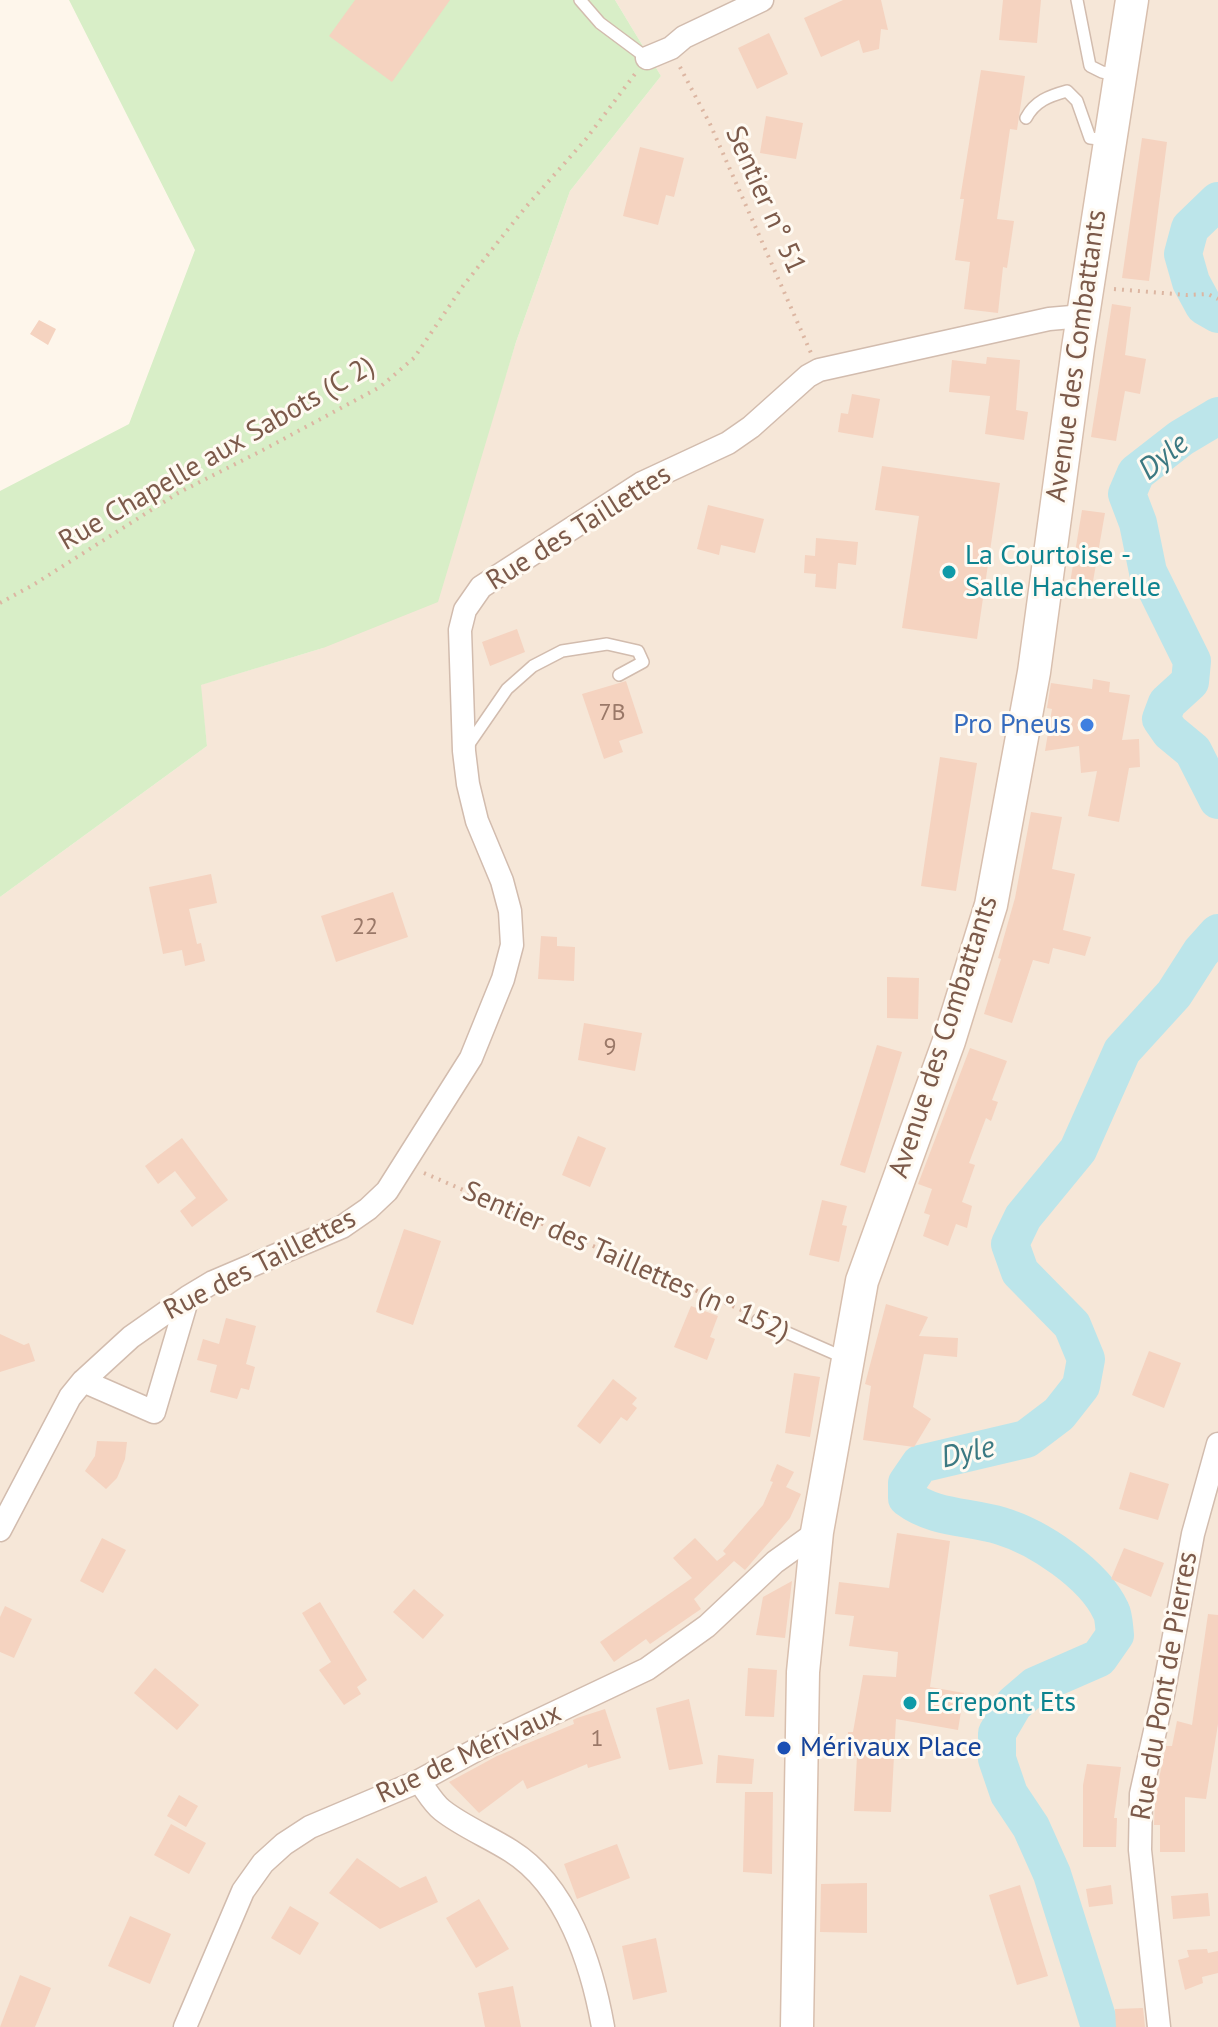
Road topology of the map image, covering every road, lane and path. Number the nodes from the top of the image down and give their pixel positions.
1 (580, 0) edge
2 (762, 0) edge
3 (1077, 0) edge
4 (1132, 0) edge
5 (671, 48) junction
6 (647, 58) junction
7 (1120, 75) junction
8 (1026, 118) dead end
9 (1109, 140) junction
10 (1218, 299) edge
11 (1085, 301) junction
12 (819, 370) junction
13 (0, 603) edge
14 (619, 675) dead end
15 (464, 751) junction
16 (405, 1165) junction
17 (188, 1297) junction
18 (758, 1320) joint
19 (847, 1359) junction
20 (83, 1381) junction
21 (1218, 1444) edge
22 (0, 1530) edge
23 (817, 1532) junction
24 (419, 1781) junction
25 (185, 2027) edge
26 (603, 2027) edge
27 (797, 2027) edge
28 (1159, 2027) edge

1 - 6 lane
2 - 5 street
3 - 7 lane
4 - 7 main road, Avenue des Combattants
5 - 6 street
5 - 12 path, Sentier n° 51
6 - 13 path, Rue Chapelle aux Sabots (C 2)
7 - 9 main road, Avenue des Combattants
8 - 9 lane
9 - 11 main road, Avenue des Combattants
10 - 11 path
11 - 12 street, Rue des Taillettes
11 - 19 main road, Avenue des Combattants
12 - 15 street, Rue des Taillettes
14 - 15 lane
15 - 16 street, Rue des Taillettes
16 - 17 street, Rue des Taillettes
16 - 18 path, Sentier des Taillettes (n° 152)
17 - 20 street, Rue des Taillettes
17 - 20 street
18 - 19 lane, Sentier des Taillettes (n° 152)
19 - 23 main road, Avenue des Combattants
20 - 22 street, Rue des Taillettes
21 - 28 street, Rue du Pont de Pierres
23 - 24 street, Rue de Mérivaux
23 - 27 main road, Avenue des Combattants
24 - 25 street, Rue de Mérivaux
24 - 26 street

